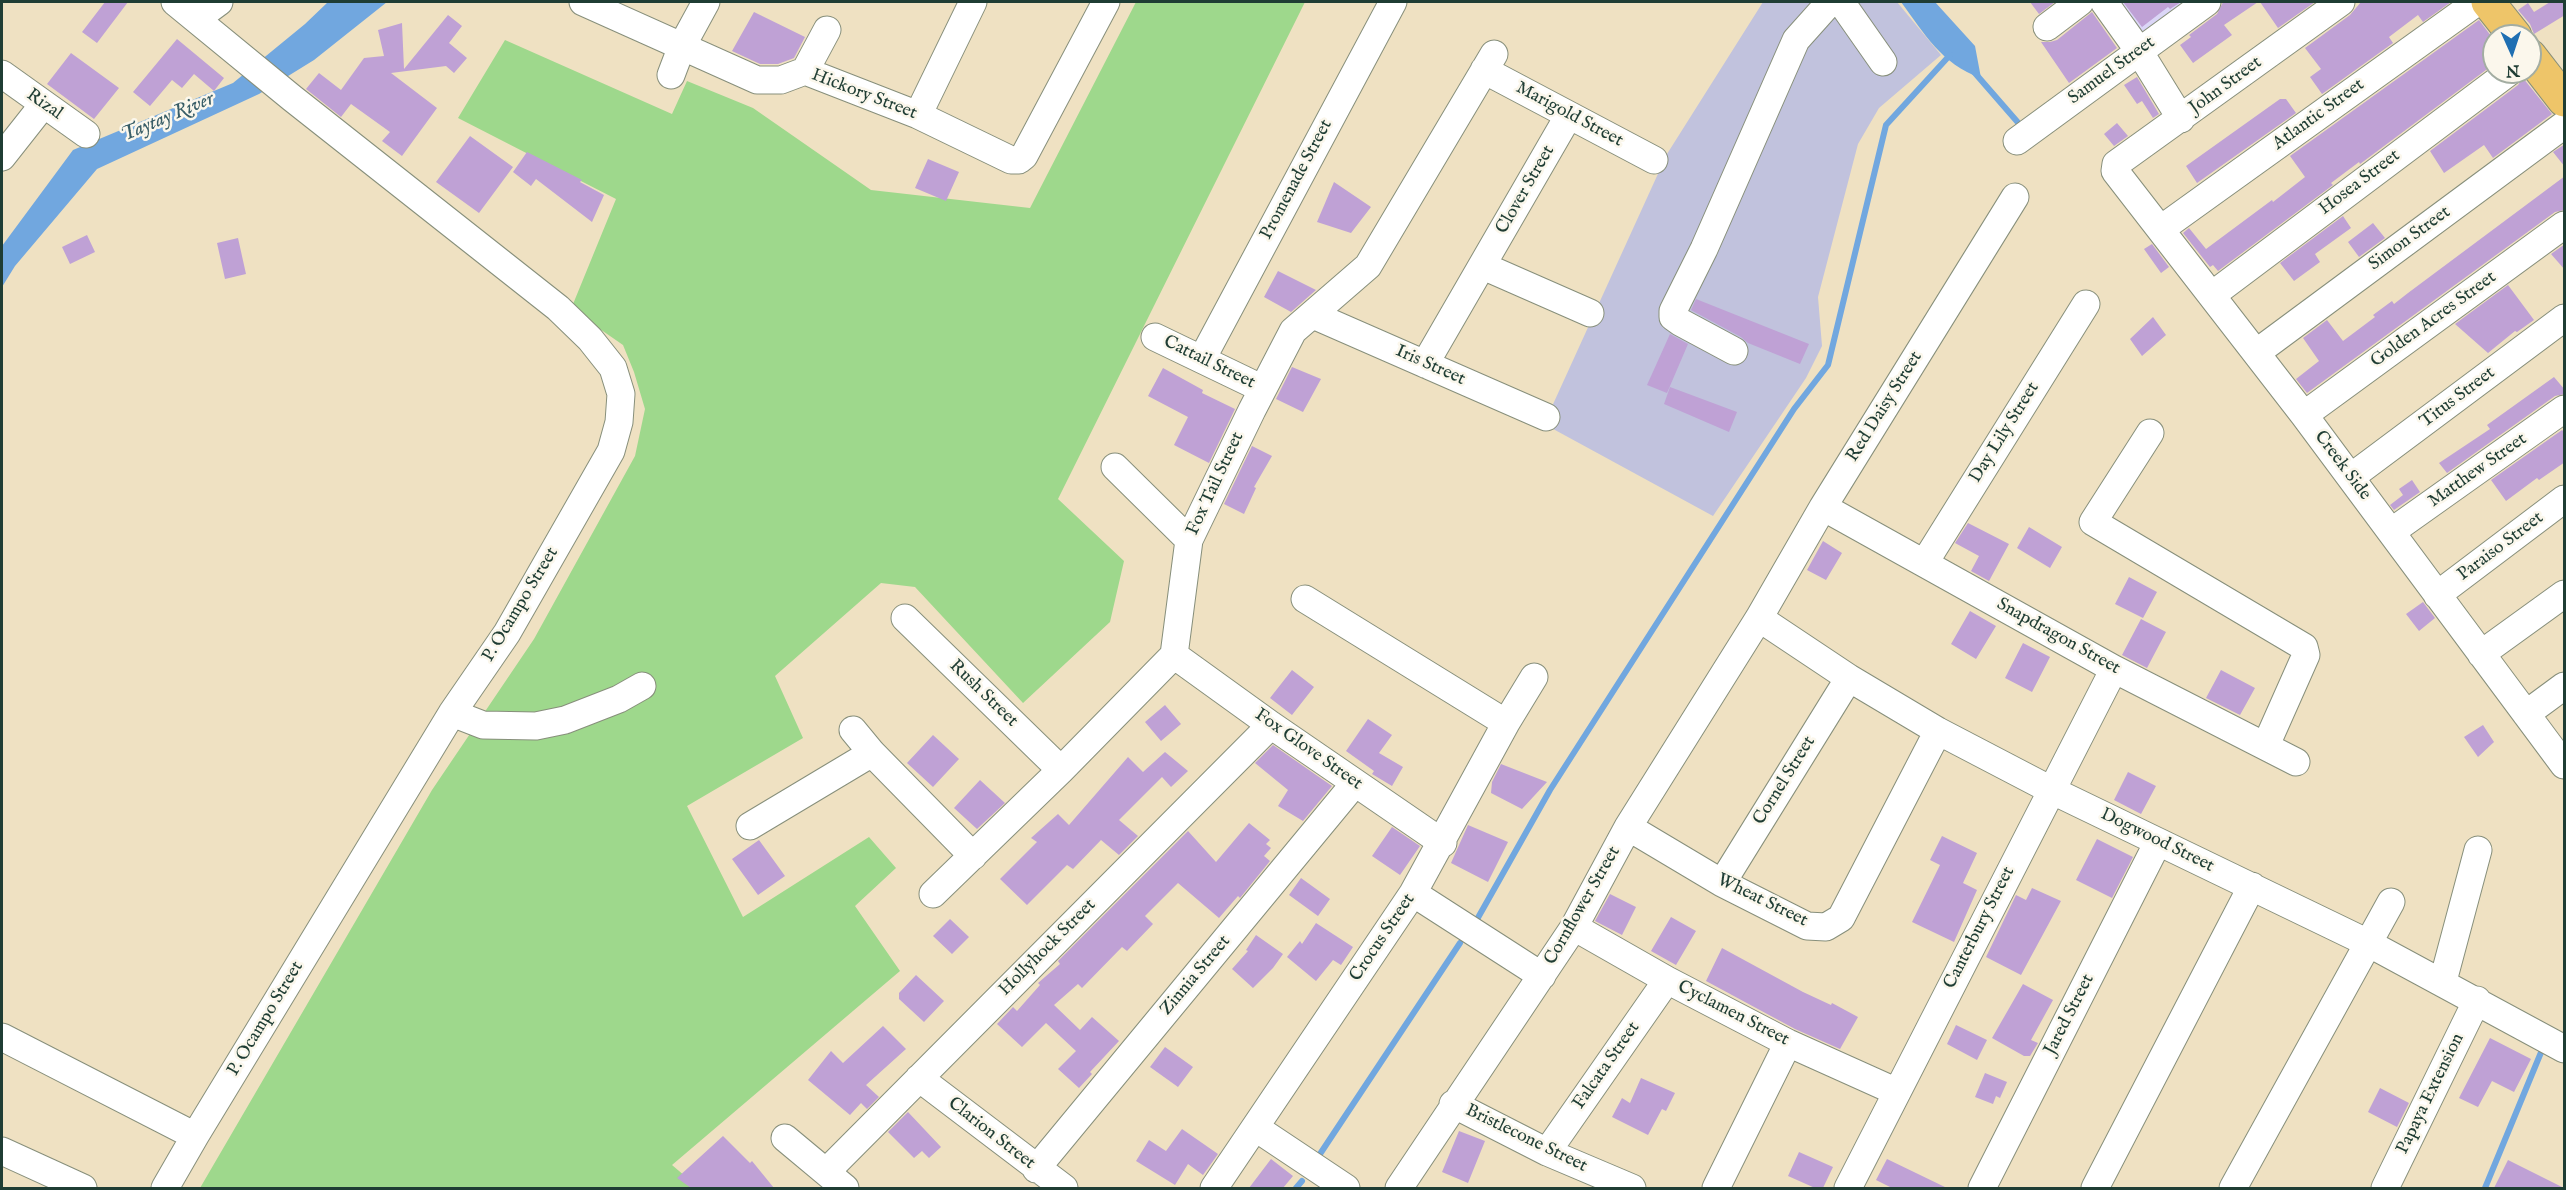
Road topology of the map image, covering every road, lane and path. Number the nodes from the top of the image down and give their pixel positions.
1 (175, 2) edge
2 (219, 2) edge
3 (583, 2) edge
4 (706, 2) edge
5 (973, 2) edge
6 (1106, 2) edge
7 (1393, 2) edge
8 (1830, 2) edge
9 (1841, 2) edge
10 (2080, 2) edge
11 (2104, 2) edge
12 (2207, 2) edge
13 (2341, 2) edge
14 (2477, 2) edge
15 (2488, 2) edge
16 (196, 19) junction
17 (2505, 24) edge
18 (2047, 27) dead end
19 (827, 30) dead end
20 (682, 46) junction
21 (2139, 51) junction
22 (1489, 62) joint
23 (1882, 62) dead end
24 (805, 71) junction
25 (2542, 71) edge
26 (2, 74) edge
27 (671, 75) dead end
28 (2493, 84) edge
29 (2565, 100) edge
30 (43, 105) junction
31 (918, 115) junction
32 (1569, 115) junction
33 (2181, 119) junction
34 (2565, 125) edge
35 (86, 134) dead end
36 (2017, 141) dead end
37 (2, 157) edge
38 (1654, 160) dead end
39 (2115, 171) joint
40 (2015, 197) dead end
41 (2565, 225) edge
42 (2161, 229) junction
43 (1482, 266) junction
44 (2212, 295) junction
45 (2086, 304) dead end
46 (1590, 313) dead end
47 (1313, 315) junction
48 (2565, 318) edge
49 (1155, 337) dead end
50 (1734, 351) dead end
51 (2256, 353) junction
52 (1202, 359) junction
53 (1425, 364) junction
54 (1263, 389) junction
55 (2565, 409) edge
56 (2304, 415) junction
57 (1546, 417) dead end
58 (2150, 433) dead end
59 (1115, 467) dead end
60 (2351, 477) junction
61 (2565, 499) edge
62 (1823, 507) junction
63 (2391, 532) junction
64 (1189, 540) junction
65 (1924, 562) junction
66 (2565, 594) edge
67 (2437, 595) junction
68 (1305, 598) dead end
69 (905, 618) dead end
70 (1759, 618) junction
71 (2481, 654) junction
72 (1174, 655) junction
73 (2114, 669) junction
74 (1534, 677) dead end
75 (1849, 678) junction
76 (642, 686) dead end
77 (2565, 686) edge
78 (452, 712) junction
79 (2526, 714) junction
80 (1506, 723) junction
81 (1270, 725) junction
82 (853, 730) dead end
83 (1938, 731) junction
84 (2266, 745) junction
85 (872, 753) junction
86 (2296, 762) dead end
87 (2565, 765) edge
88 (1061, 770) junction
89 (1355, 783) junction
90 (2051, 790) junction
91 (750, 826) dead end
92 (1628, 827) junction
93 (2158, 842) junction
94 (1443, 843) junction
95 (2478, 850) dead end
96 (973, 856) junction
97 (1722, 883) junction
98 (2252, 886) junction
99 (1413, 893) junction
100 (933, 894) dead end
101 (2391, 902) dead end
102 (1574, 927) junction
103 (2368, 943) junction
104 (1542, 976) junction
105 (1667, 980) junction
106 (2443, 981) junction
107 (2477, 1000) junction
108 (2, 1037) edge
109 (1788, 1043) junction
110 (2565, 1049) edge
111 (919, 1078) junction
112 (1897, 1092) junction
113 (1453, 1104) junction
114 (1256, 1128) junction
115 (195, 1136) junction
116 (785, 1138) dead end
117 (2, 1151) edge
118 (1547, 1152) junction
119 (1036, 1169) junction
120 (835, 1180) edge
121 (83, 1188) edge
122 (165, 1188) edge
123 (1064, 1188) edge
124 (1214, 1188) edge
125 (1346, 1188) edge
126 (1399, 1188) edge
127 (1632, 1188) edge
128 (1716, 1188) edge
129 (1848, 1188) edge
130 (1982, 1188) edge
131 (2095, 1188) edge
132 (2233, 1188) edge
133 (2385, 1188) edge

1 - 16 street, P. Ocampo Street
2 - 16 street
3 - 20 street, Hickory Street
4 - 20 street
5 - 31 street
6 - 31 street, Hickory Street
7 - 52 street, Promenade Street
8 - 50 street
9 - 23 street
10 - 18 street
11 - 21 street
12 - 21 street, Samuel Street
13 - 33 street, John Street
14 - 42 street, Atlantic Street
15 - 17 main road
16 - 78 street, P. Ocampo Street
19 - 24 street
20 - 24 street, Hickory Street
20 - 27 street
21 - 33 street
21 - 36 street, Samuel Street
22 - 32 street, Marigold Street
22 - 47 street, Fox Tail Street
24 - 31 street, Hickory Street
25 - 29 main road
26 - 30 street, Rizal
28 - 44 street, Hosea Street
30 - 35 street, Rizal
30 - 37 street
32 - 38 street, Marigold Street
32 - 43 street, Clover Street
33 - 39 street, John Street
34 - 51 street, Simon Street
39 - 42 street, Creek Side
40 - 62 street, Red Daisy Street
41 - 56 street, Golden Acres Street
42 - 44 street, Creek Side
43 - 46 street
43 - 53 street, Clover Street
44 - 51 street, Creek Side
45 - 65 street, Day Lily Street
47 - 53 street, Iris Street
47 - 54 street, Fox Tail Street
48 - 60 street, Titus Street
49 - 52 street, Cattail Street
51 - 56 street, Creek Side
52 - 54 street, Cattail Street
53 - 57 street, Iris Street
54 - 64 street, Fox Tail Street
55 - 63 street, Matthew Street
56 - 60 street, Creek Side
58 - 84 street
59 - 64 street
60 - 63 street, Creek Side
61 - 67 street, Paraiso Street
62 - 65 street, Snapdragon Street
62 - 70 street, Red Daisy Street
63 - 67 street, Creek Side
64 - 72 street, Fox Tail Street
65 - 73 street, Snapdragon Street
66 - 71 street
67 - 71 street, Creek Side
68 - 80 street
69 - 88 street, Rush Street
70 - 75 street, Dogwood Street
70 - 92 street, Cornflower Street
71 - 79 street, Creek Side
72 - 81 street, Fox Glove Street
72 - 88 street
73 - 84 street, Snapdragon Street
73 - 90 street, Canterbury Street
74 - 80 street, Crocus Street
75 - 83 street, Dogwood Street
75 - 97 street, Cornel Street
76 - 78 street
77 - 79 street
78 - 115 street, P. Ocampo Street
79 - 87 street, Creek Side
80 - 94 street, Crocus Street
81 - 89 street, Fox Glove Street
81 - 111 street, Hollyhock Street
82 - 85 street
83 - 90 street, Dogwood Street
83 - 97 street, Wheat Street
84 - 86 street, Snapdragon Street
85 - 91 street
85 - 96 street
88 - 96 street
89 - 94 street, Fox Glove Street
89 - 119 street, Zinnia Street
90 - 93 street, Dogwood Street
90 - 112 street, Canterbury Street
92 - 97 street, Wheat Street
92 - 102 street, Cornflower Street
93 - 98 street, Dogwood Street
93 - 130 street, Jared Street
94 - 99 street, Crocus Street
95 - 106 street
96 - 100 street
98 - 103 street, Dogwood Street
98 - 131 street
99 - 104 street
99 - 114 street, Crocus Street
101 - 103 street
102 - 104 street, Cornflower Street
102 - 105 street, Cyclamen Street
103 - 106 street, Dogwood Street
103 - 132 street
104 - 113 street, Cornflower Street
105 - 109 street, Cyclamen Street
105 - 118 street, Falcata Street
106 - 107 street, Dogwood Street
107 - 110 street, Dogwood Street
107 - 133 street, Papaya Extension
108 - 115 street
109 - 112 street, Cyclamen Street
109 - 128 street
111 - 119 street, Clarion Street
111 - 120 street, Hollyhock Street
112 - 129 street, Canterbury Street
113 - 118 street, Bristlecone Street
113 - 126 street, Cornflower Street
114 - 124 street, Crocus Street
114 - 125 street
115 - 122 street, P. Ocampo Street
116 - 120 street
117 - 121 street
118 - 127 street, Bristlecone Street
119 - 123 street, Clarion Street

